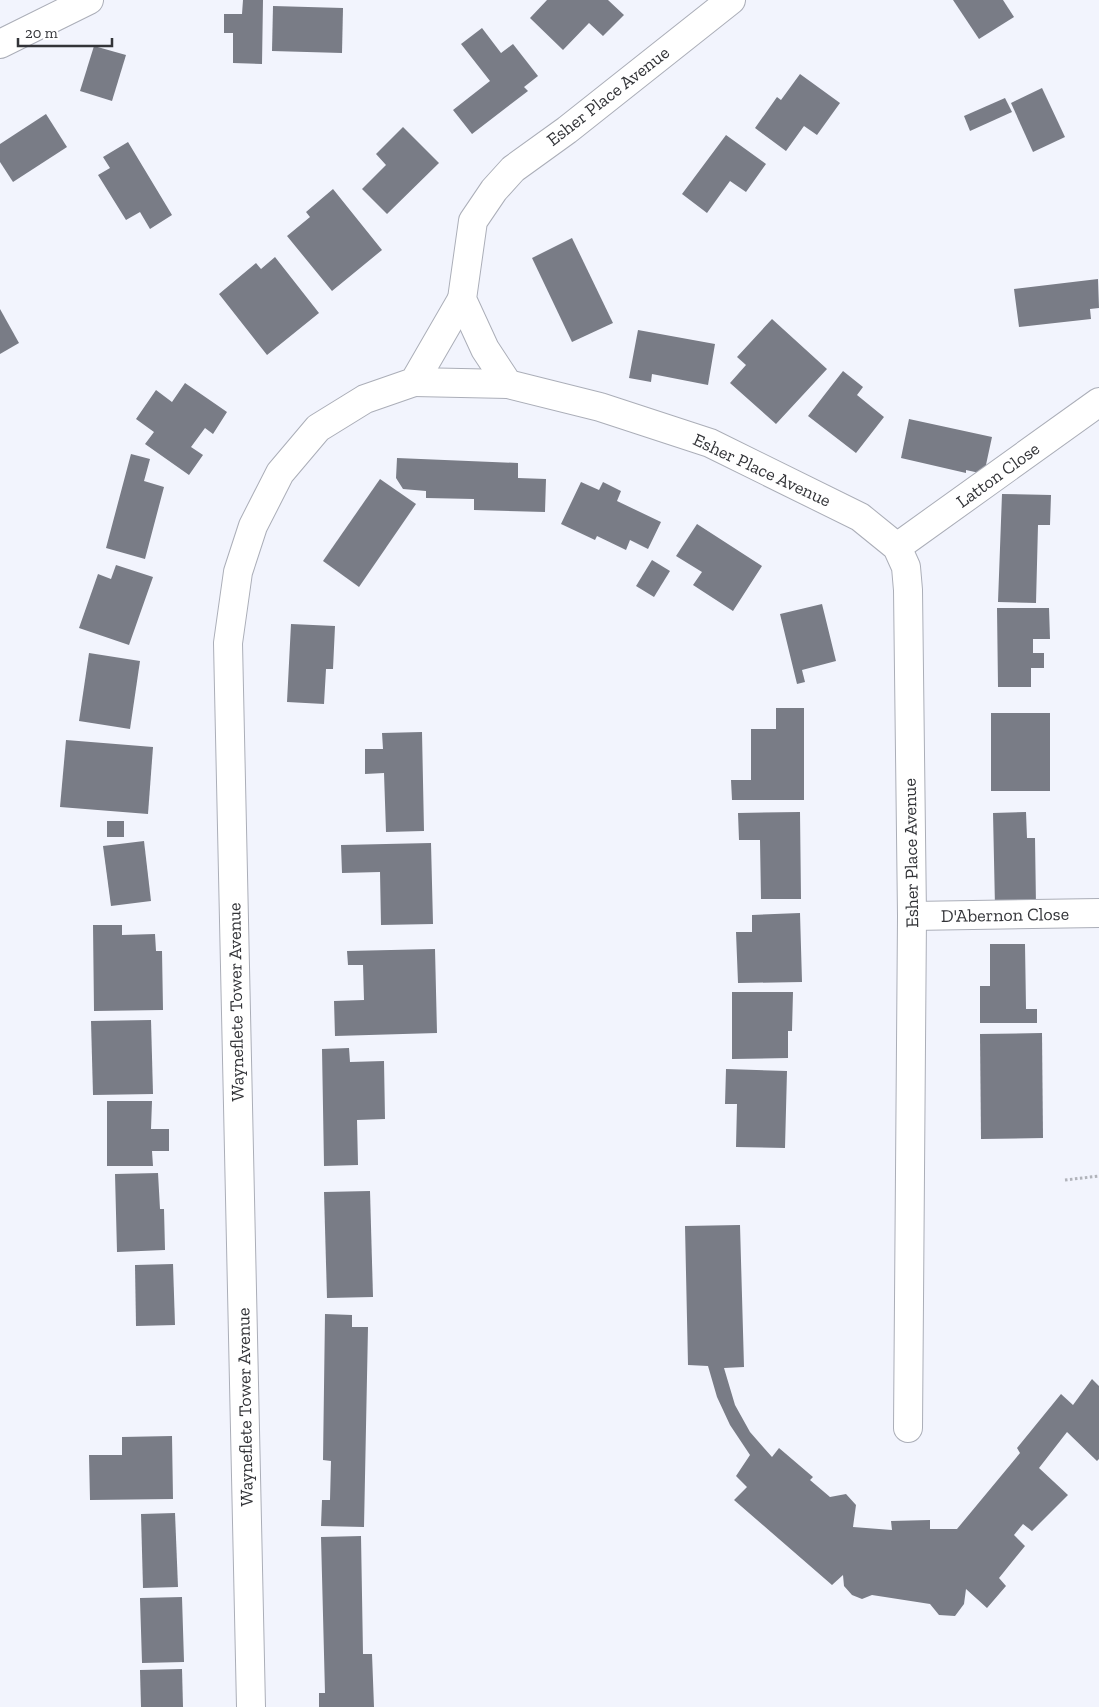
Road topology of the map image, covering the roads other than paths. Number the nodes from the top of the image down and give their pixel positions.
1 (89, 0) edge
2 (731, 0) edge
3 (0, 44) edge
4 (462, 299) junction
5 (414, 382) junction
6 (508, 384) junction
7 (1099, 402) edge
8 (897, 547) junction
9 (1099, 913) edge
10 (912, 916) junction
11 (908, 1428) dead end
12 (251, 1707) edge

1 - 3 street
2 - 4 street, Esher Place Avenue
4 - 5 street
4 - 6 street
5 - 6 street, Wayneflete Tower Avenue
5 - 12 street, Wayneflete Tower Avenue
6 - 8 street, Esher Place Avenue
7 - 8 street, Latton Close
8 - 10 street, Esher Place Avenue
9 - 10 street, D'Abernon Close
10 - 11 street, Esher Place Avenue

